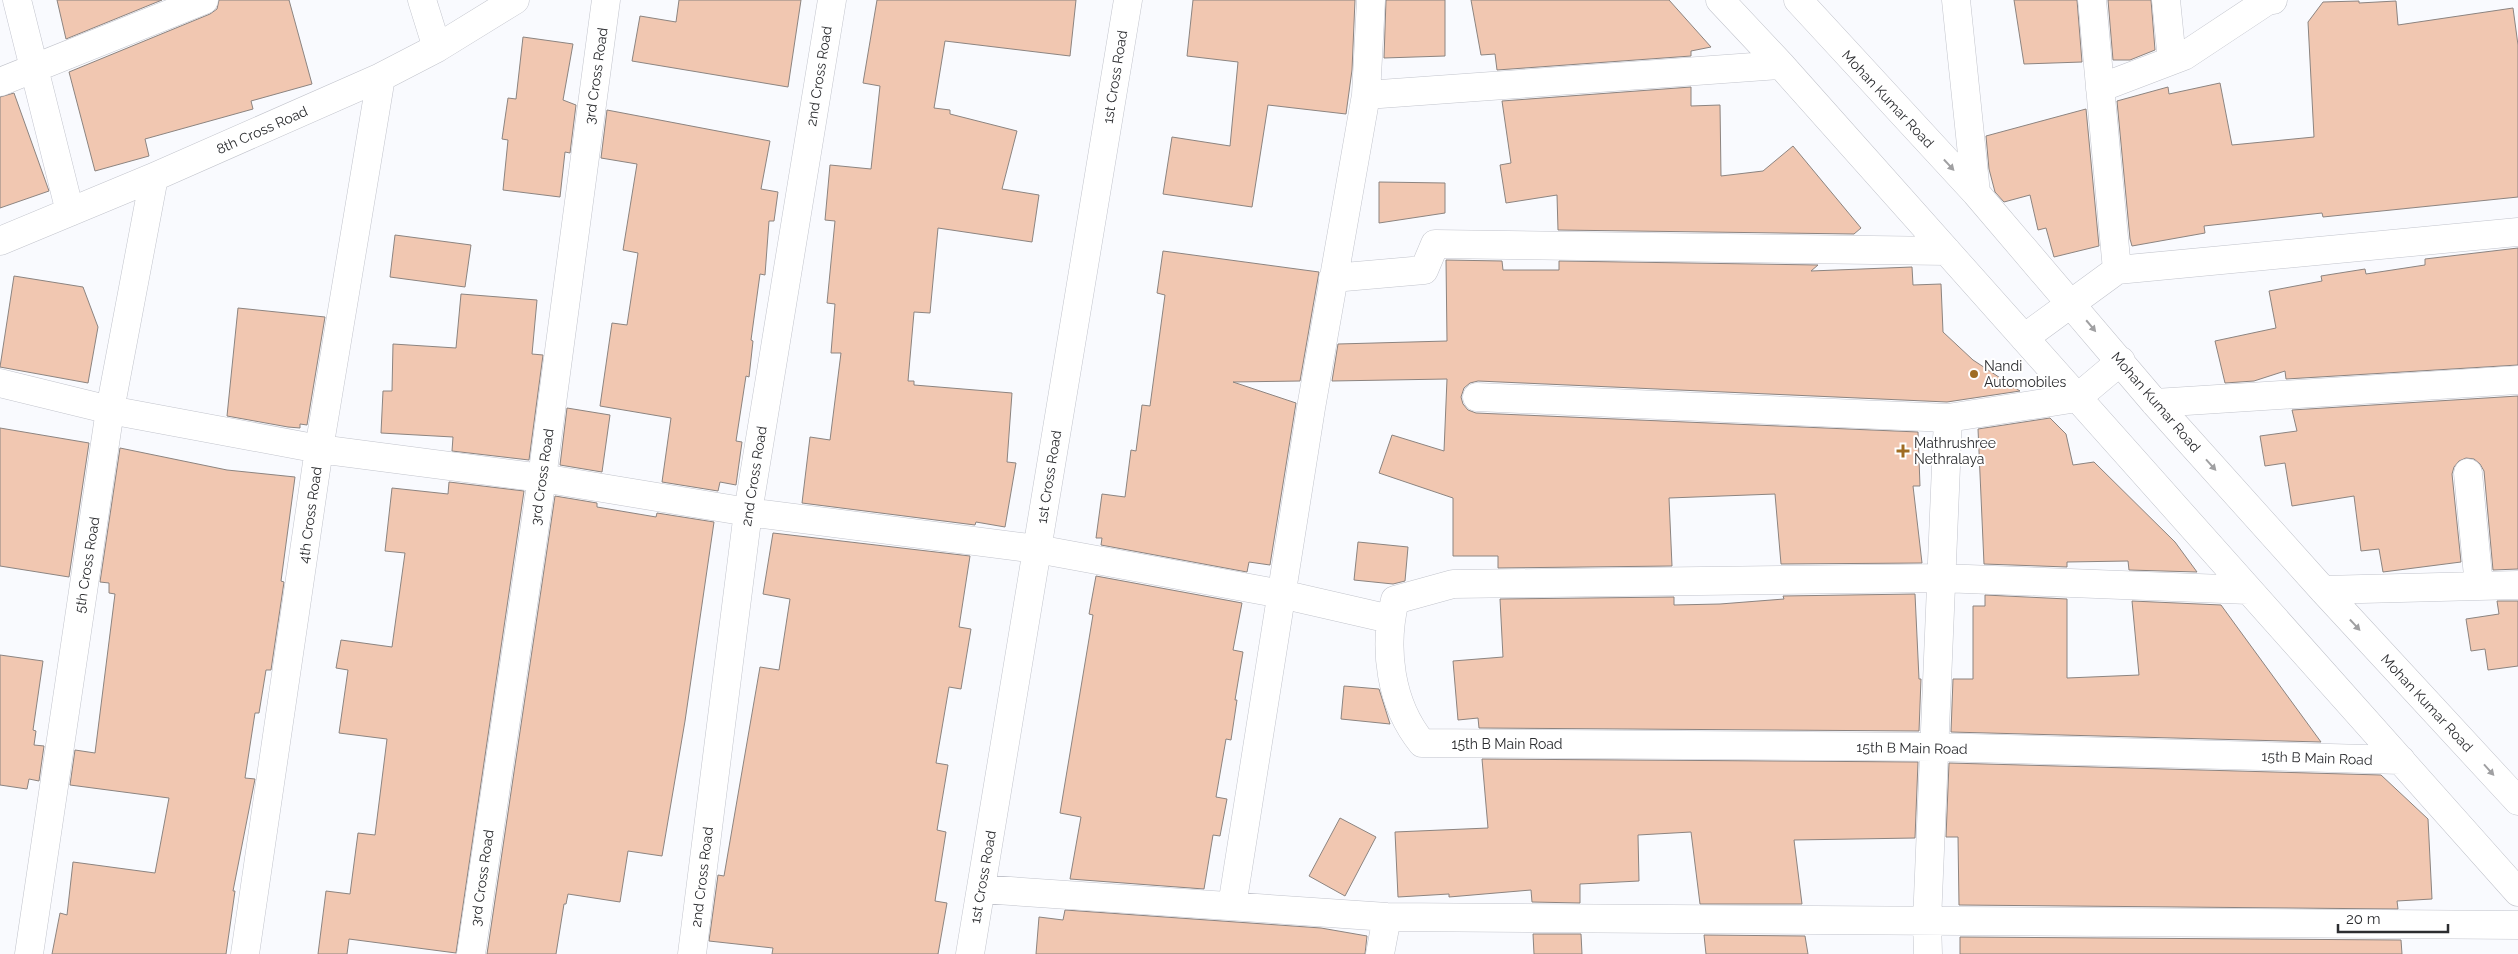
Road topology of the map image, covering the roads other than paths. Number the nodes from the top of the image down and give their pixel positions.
1 (17, 0) edge
2 (204, 0) edge
3 (422, 0) edge
4 (515, 0) edge
5 (606, 0) edge
6 (832, 0) edge
7 (1128, 0) edge
8 (1371, 0) edge
9 (1720, 0) edge
10 (1745, 0) edge
11 (1798, 0) edge
12 (1956, 0) edge
13 (2092, 0) edge
14 (2166, 0) edge
15 (2273, 0) edge
16 (1820, 13) edge
17 (437, 48) junction
18 (2172, 60) junction
19 (1781, 65) junction
20 (34, 68) junction
21 (381, 77) junction
22 (0, 82) edge
23 (2100, 88) junction
24 (1366, 95) junction
25 (154, 177) junction
26 (1976, 194) junction
27 (70, 212) junction
28 (2518, 232) edge
29 (0, 242) edge
30 (1947, 251) junction
31 (2117, 270) junction
32 (1333, 278) junction
33 (2072, 303) junction
34 (2031, 333) junction
35 (2121, 362) junction
36 (2518, 380) edge
37 (0, 383) edge
38 (2083, 393) junction
39 (1477, 398) dead end
40 (2155, 403) junction
41 (110, 410) junction
42 (1948, 418) junction
43 (319, 449) junction
44 (2468, 472) dead end
45 (542, 478) junction
46 (748, 512) junction
47 (1037, 549) junction
48 (1941, 578) junction
49 (2518, 585) edge
50 (2478, 586) junction
51 (2249, 590) junction
52 (2324, 590) junction
53 (1282, 594) junction
54 (1390, 619) junction
55 (1934, 747) junction
56 (2401, 760) junction
57 (2518, 801) edge
58 (2518, 867) edge
59 (981, 889) junction
60 (2518, 892) edge
61 (1232, 906) junction
62 (1387, 917) junction
63 (1927, 922) junction
64 (2518, 925) edge
65 (29, 954) edge
66 (244, 954) edge
67 (471, 954) edge
68 (692, 954) edge
69 (970, 954) edge
70 (1380, 954) edge
71 (1928, 954) edge

1 - 20 street
2 - 20 street
3 - 17 street
4 - 17 street, 8th Cross Road
5 - 45 street, 3rd Cross Road
6 - 46 street, 2nd Cross Road
7 - 47 street, 1st Cross Road
8 - 24 street
9 - 19 street
10 - 34 street
11 - 16 street, Mohan Kumar Road
12 - 26 street
13 - 23 street
14 - 18 street
15 - 18 street
16 -> 26 street, Mohan Kumar Road
17 - 21 street, 8th Cross Road
18 - 23 street
19 - 24 street
19 - 30 street
20 - 22 street
20 - 27 street
21 - 25 street, 8th Cross Road
21 - 43 street, 4th Cross Road
23 - 31 street
24 - 32 street
25 - 27 street, 8th Cross Road
25 - 41 street, 5th Cross Road
26 - 33 street, Mohan Kumar Road
27 - 29 street, 8th Cross Road
28 - 31 street
30 - 32 street
30 - 34 street
31 - 33 street
32 - 53 street
33 - 34 street
33 -> 35 street, Mohan Kumar Road
34 - 38 street
35 - 38 street
35 - 40 street, Mohan Kumar Road
36 - 40 street
37 - 41 street
38 - 42 street
38 - 51 street
38 - 58 street
39 - 42 street
40 -> 52 street, Mohan Kumar Road
41 - 43 street
41 - 65 street, 5th Cross Road
42 - 48 street
43 - 45 street
43 - 66 street, 4th Cross Road
44 - 50 street
45 - 46 street
45 - 67 street, 3rd Cross Road
46 - 47 street
46 - 68 street, 2nd Cross Road
47 - 53 street
47 - 59 street, 1st Cross Road
48 - 51 street
48 - 54 street
48 - 55 street
49 - 50 street
50 - 52 street
51 - 56 street
52 -> 57 street, Mohan Kumar Road
53 - 54 street
53 - 61 street
54 - 55 street, 15th B Main Road
55 - 56 street, 15th B Main Road
55 - 63 street
56 - 60 street
59 - 61 street
59 - 69 street, 1st Cross Road
61 - 62 street
62 - 63 street
62 - 70 street
63 - 64 street
63 - 71 street

